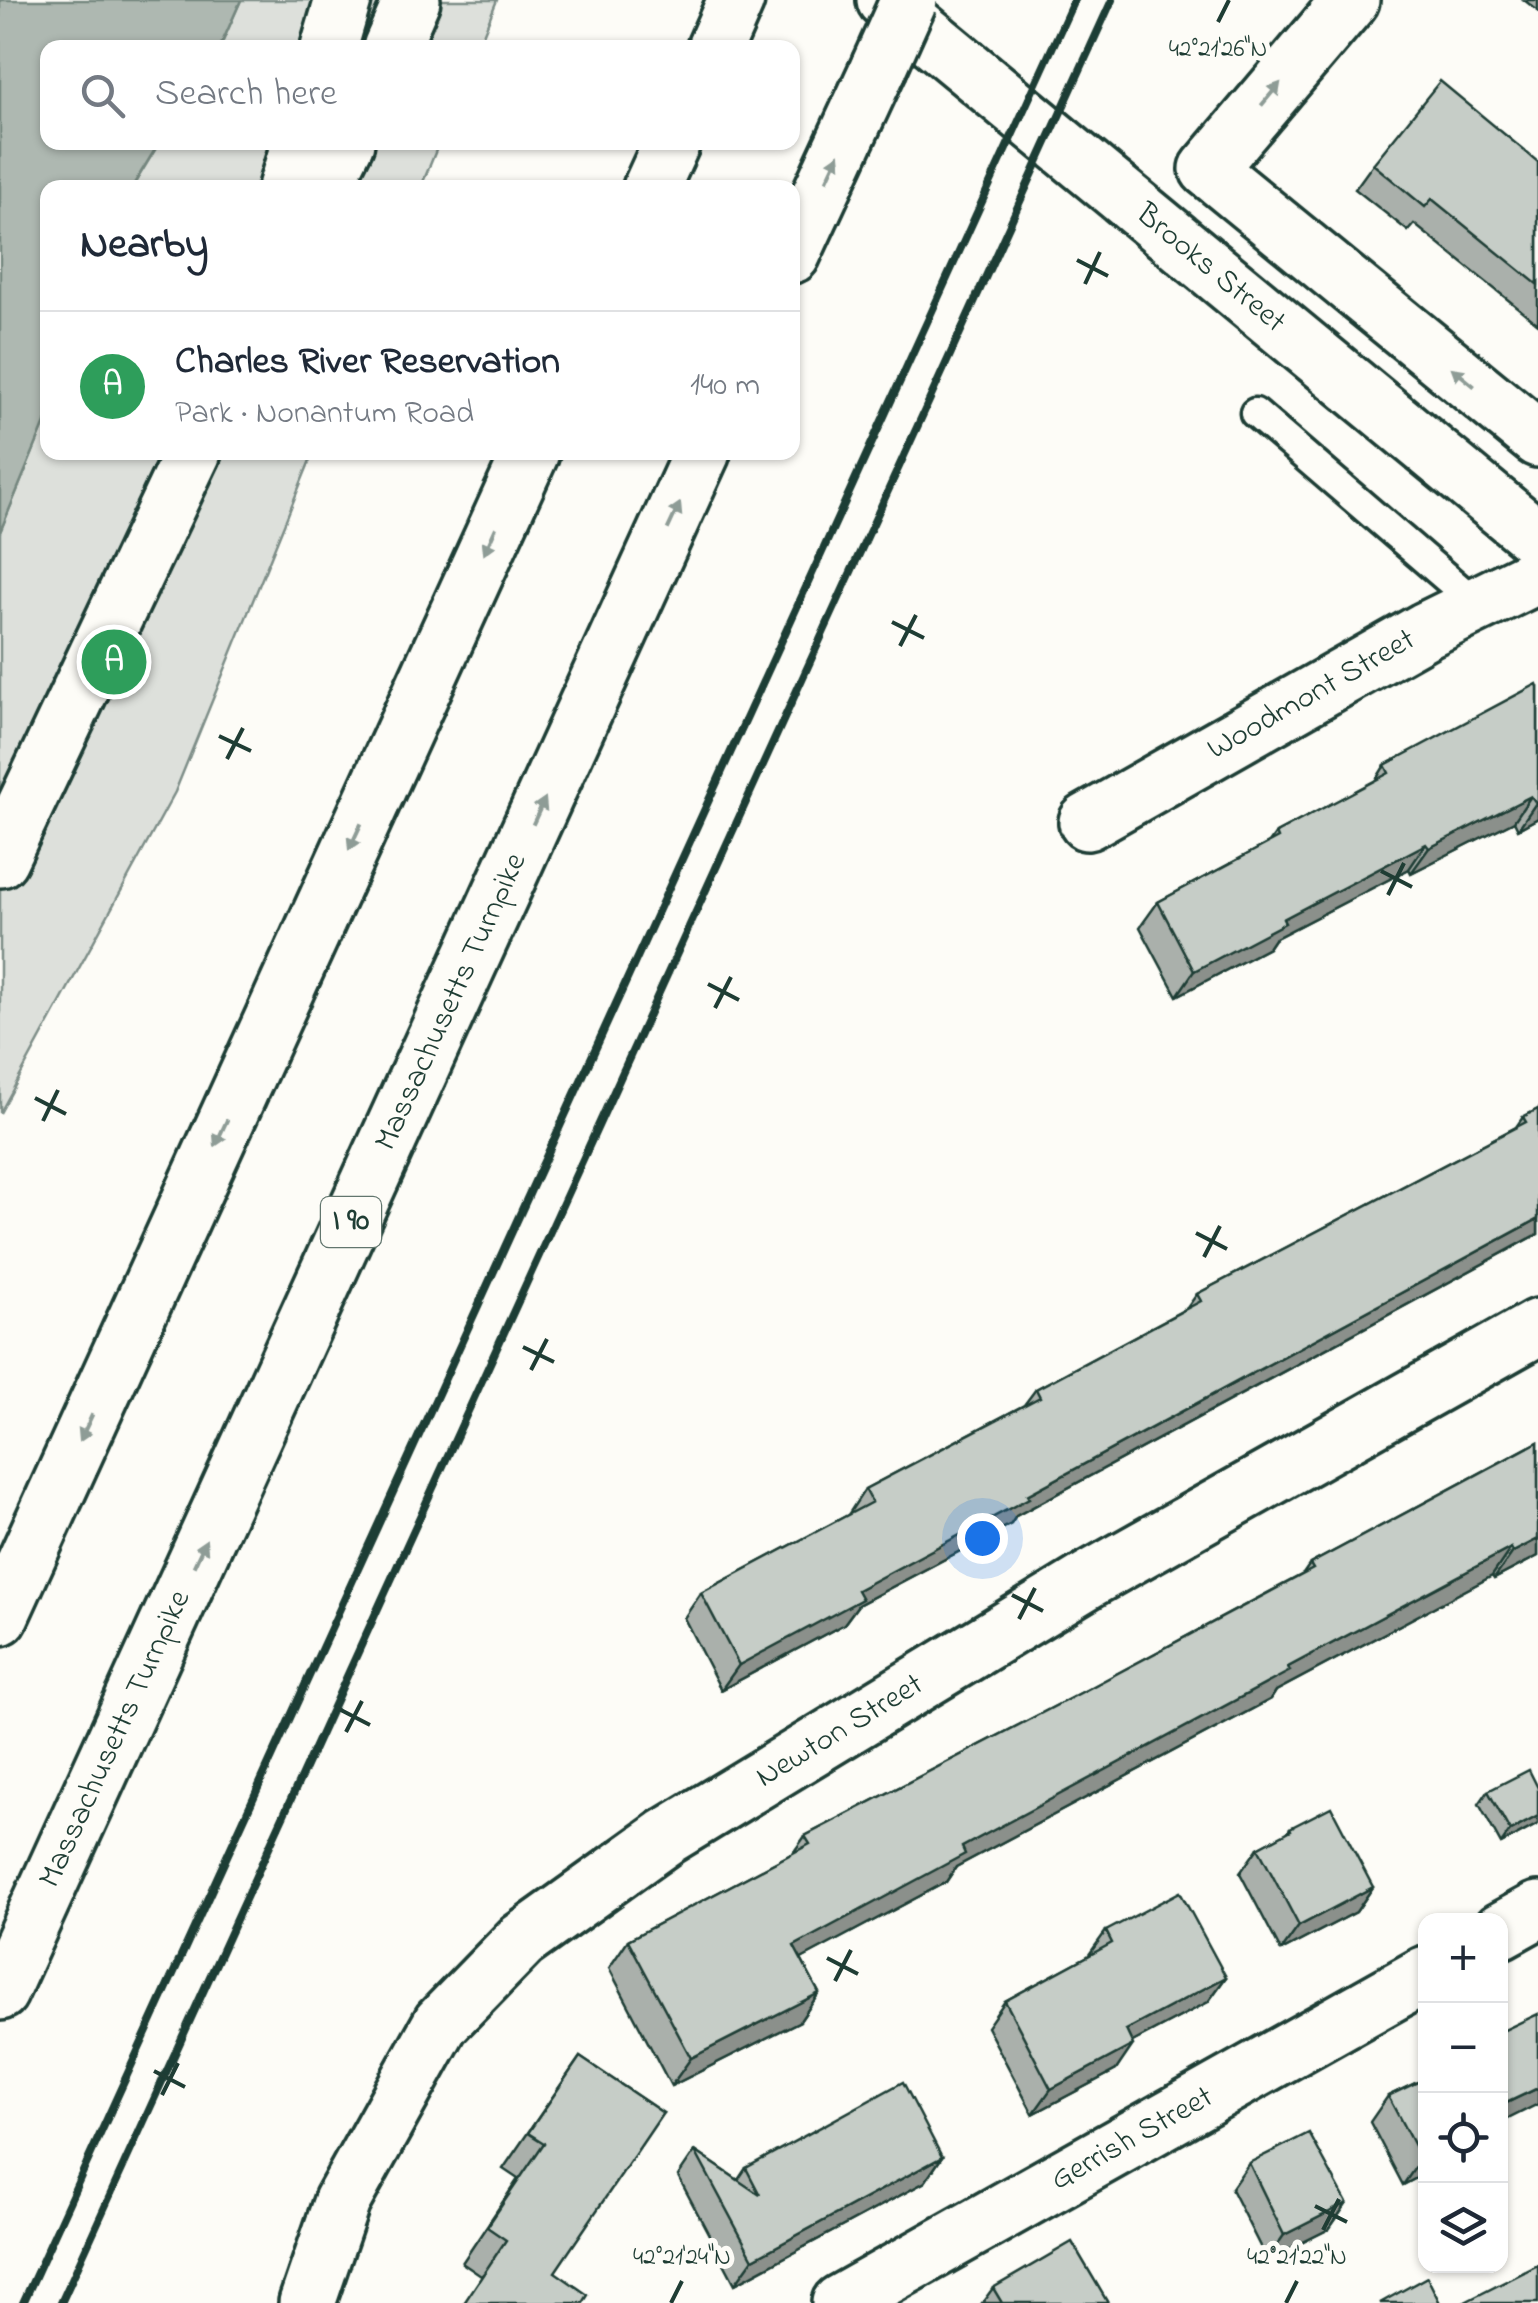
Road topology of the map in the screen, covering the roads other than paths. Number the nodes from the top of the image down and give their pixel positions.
1 (343, 0) edge
2 (412, 0) edge
3 (736, 0) edge
4 (885, 0) edge
5 (909, 0) edge
6 (1351, 0) edge
7 (331, 40) edge
8 (394, 40) edge
9 (718, 40) edge
10 (298, 150) edge
11 (342, 150) edge
12 (668, 150) edge
13 (288, 180) edge
14 (328, 180) edge
15 (655, 180) edge
16 (800, 238) edge
17 (1255, 413) dead end
18 (1538, 439) edge
19 (189, 460) edge
20 (526, 460) edge
21 (698, 460) edge
22 (1538, 539) edge
23 (1538, 575) edge
24 (1478, 605) junction
25 (1087, 822) dead end
26 (0, 859) edge
27 (1538, 1327) edge
28 (0, 1616) edge
29 (1538, 1910) edge
30 (1508, 1927) edge
31 (1418, 1978) edge
32 (0, 1992) edge
33 (307, 2303) edge
34 (840, 2303) edge

1 - 7 main road
2 - 8 main road
3 - 9 main road
4 - 22 main road, Brooks Street
16 -> 5 main road, bridge
18 -> 6 main road
10 - 13 main road
11 - 14 main road
12 - 15 main road
17 - 24 lane
19 - 26 main road
20 -> 28 main road
32 -> 21 main road, Massachusetts Turnpike / I 90
23 - 24 main road, Woodmont Street
24 - 25 main road, Woodmont Street
27 - 33 main road, Newton Street
29 - 30 main road
31 - 34 main road, Gerrish Street

